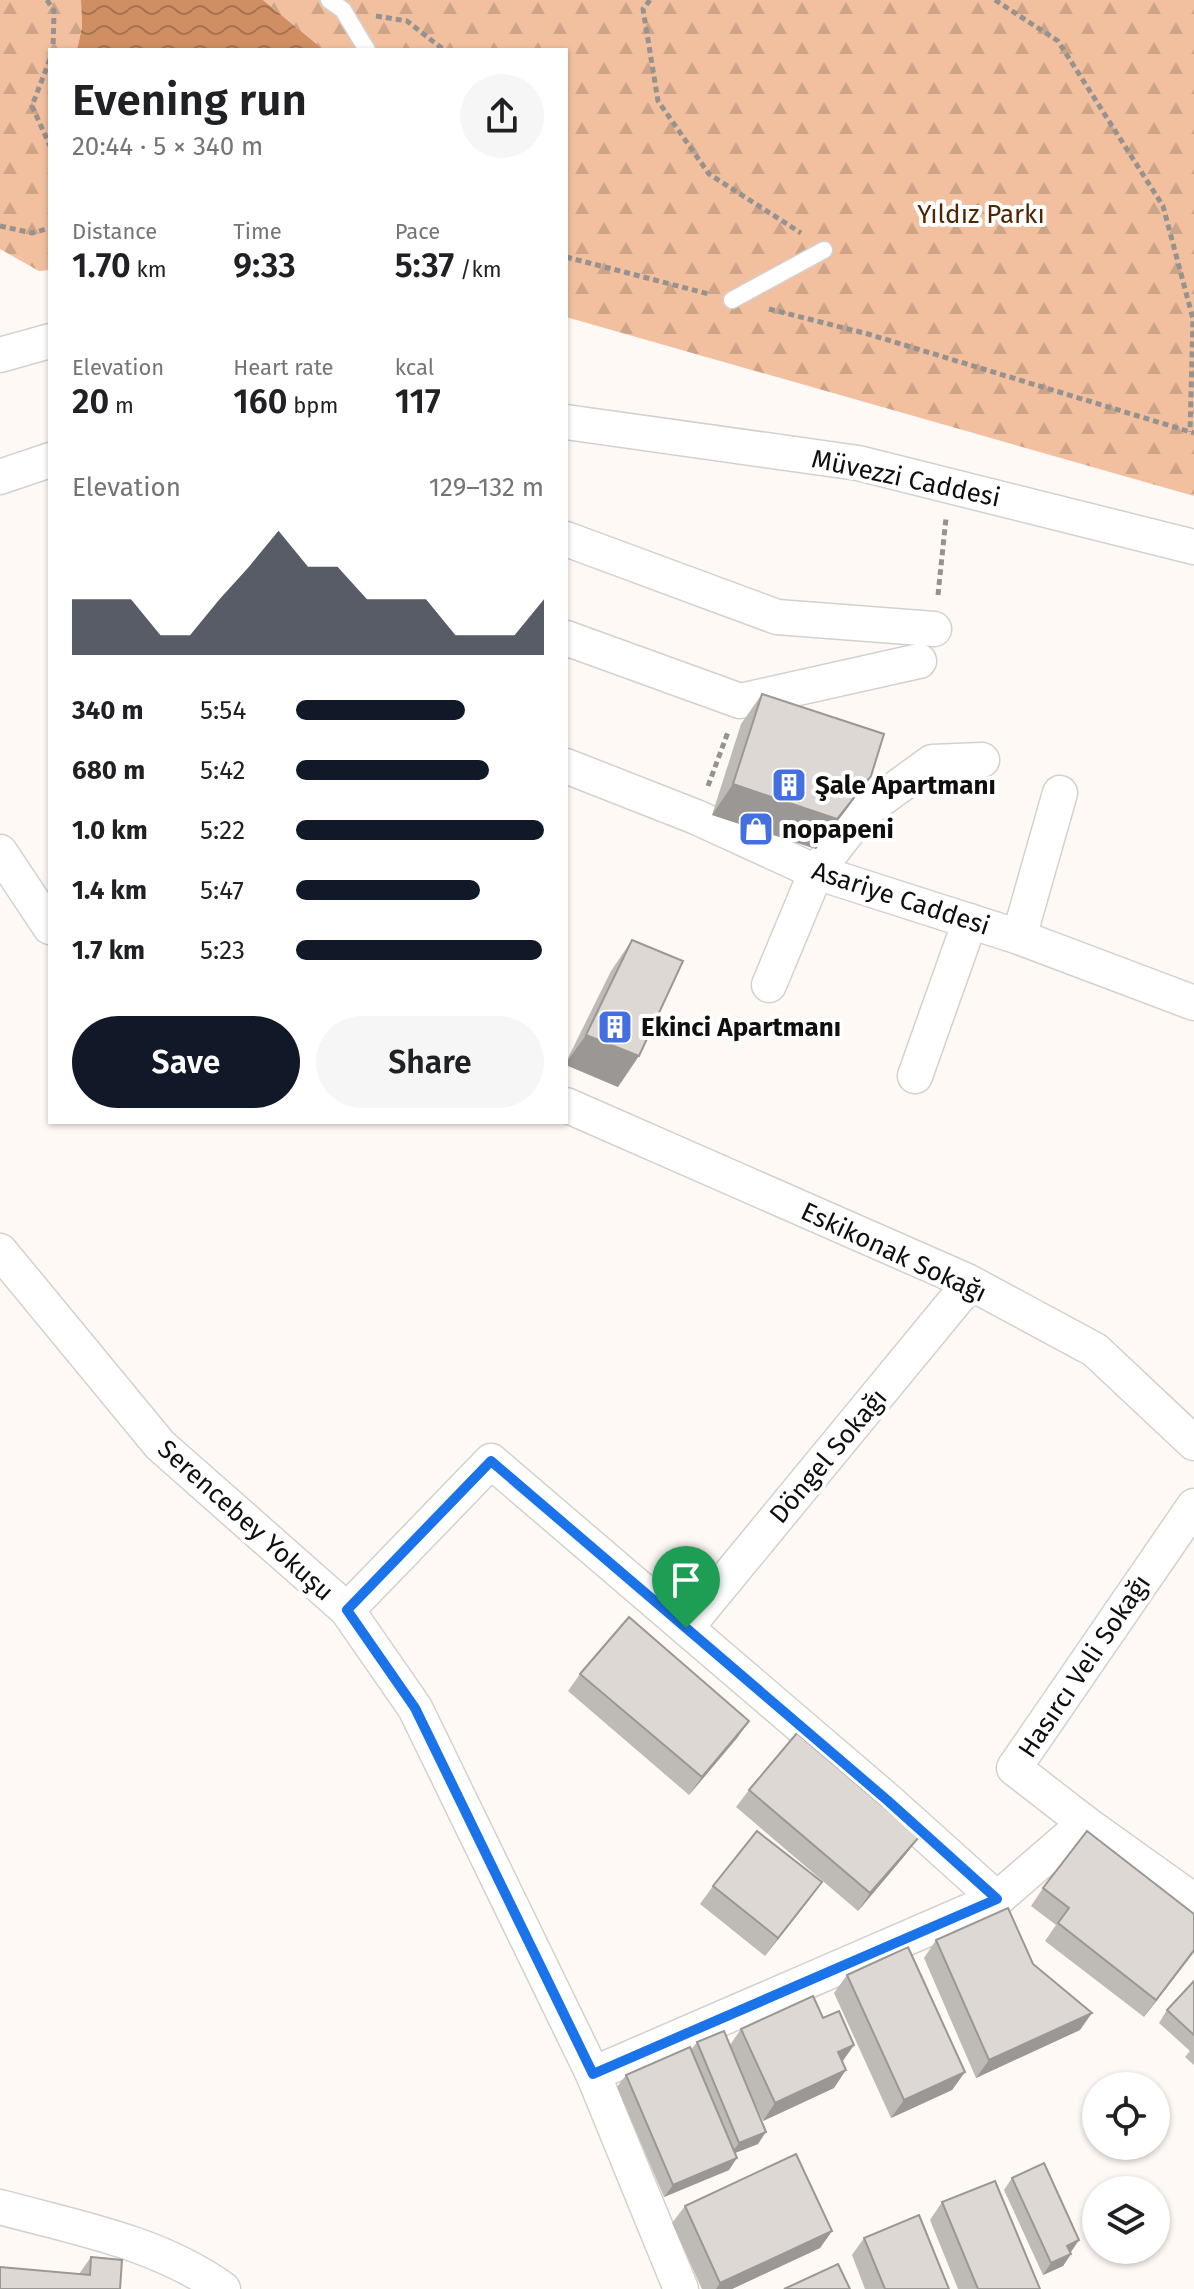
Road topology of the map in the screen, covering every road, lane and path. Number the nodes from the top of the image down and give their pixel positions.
1 (47, 0) edge
2 (650, 0) edge
3 (995, 0) edge
4 (336, 5) edge
5 (53, 48) edge
6 (366, 48) edge
7 (441, 48) edge
8 (48, 64) edge
9 (48, 142) edge
10 (0, 226) edge
11 (48, 229) edge
12 (824, 250) joint
13 (568, 258) edge
14 (732, 300) junction
15 (48, 342) edge
16 (0, 355) edge
17 (568, 422) edge
18 (1192, 433) edge
19 (48, 461) edge
20 (0, 477) edge
21 (950, 486) junction
22 (568, 540) edge
23 (1194, 547) edge
24 (934, 629) joint
25 (568, 639) edge
26 (919, 661) dead end
27 (740, 701) junction
28 (982, 760) dead end
29 (568, 767) edge
30 (1060, 793) dead end
31 (696, 817) junction
32 (0, 852) edge
33 (816, 872) junction
34 (970, 921) junction
35 (48, 924) edge
36 (1019, 937) junction
37 (769, 985) dead end
38 (1194, 1003) edge
39 (915, 1076) dead end
40 (568, 1106) edge
41 (0, 1251) edge
42 (969, 1284) junction
43 (1194, 1443) edge
44 (1194, 1506) edge
45 (347, 1610) junction
46 (686, 1628) junction
47 (1085, 1823) junction
48 (997, 1899) junction
49 (1194, 1901) edge
50 (593, 2074) junction
51 (0, 2207) edge
52 (223, 2289) edge
53 (681, 2289) edge

1 - 5 path
2 - 12 path
3 - 18 path
4 - 6 lane
4 - 7 path
8 - 9 path
10 - 11 path
12 - 14 lane
13 - 14 path
14 - 18 path
15 - 16 street
17 - 21 street, Müvezzi Caddesi
19 - 20 street
21 - 23 street, Müvezzi Caddesi
21 - 24 path
22 - 24 street
25 - 27 street
26 - 27 street
27 - 31 path
28 - 33 street
29 - 31 street, Asariye Caddesi
30 - 36 street
31 - 33 street, Asariye Caddesi
32 - 35 street
33 - 34 street, Asariye Caddesi
33 - 37 street
34 - 36 street, Asariye Caddesi
34 - 39 street
36 - 38 street, Asariye Caddesi
40 - 42 street, Eskikonak Sokağı
41 - 45 street, Serencebey Yokuşu
42 - 43 street, Eskikonak Sokağı
42 - 46 street, Döngel Sokağı
44 - 47 street, Hasırcı Veli Sokağı
45 - 46 street
45 - 50 street, Serencebey Yokuşu
46 - 48 street
47 - 48 street
47 - 49 street
48 - 50 street
50 - 53 street, Serencebey Yokuşu
51 - 52 street

